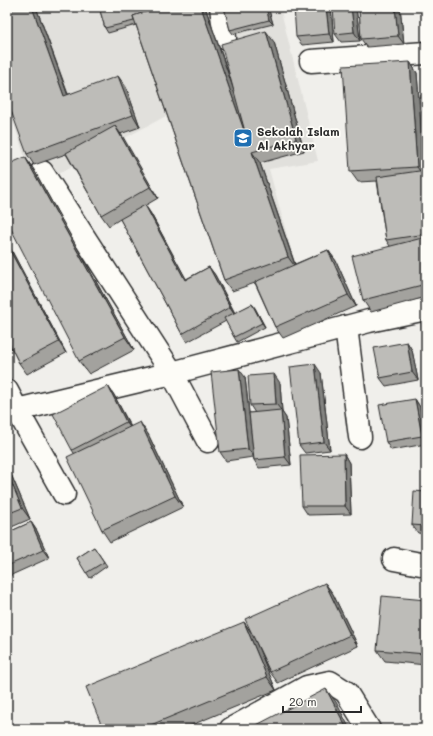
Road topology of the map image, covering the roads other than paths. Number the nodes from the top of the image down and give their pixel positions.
1 (221, 7) edge
2 (225, 38) dead end
3 (426, 53) edge
4 (311, 61) dead end
5 (42, 172) dead end
6 (426, 309) edge
7 (346, 327) junction
8 (172, 373) junction
9 (12, 400) edge
10 (360, 437) dead end
11 (208, 442) dead end
12 (64, 494) dead end
13 (394, 559) dead end
14 (426, 565) edge
15 (231, 729) edge
16 (369, 729) edge

1 - 2 street
3 - 4 street
5 - 8 street
6 - 7 street
7 - 8 street
7 - 10 street
8 - 9 street
8 - 11 street
9 - 12 street
13 - 14 street
15 - 16 street

